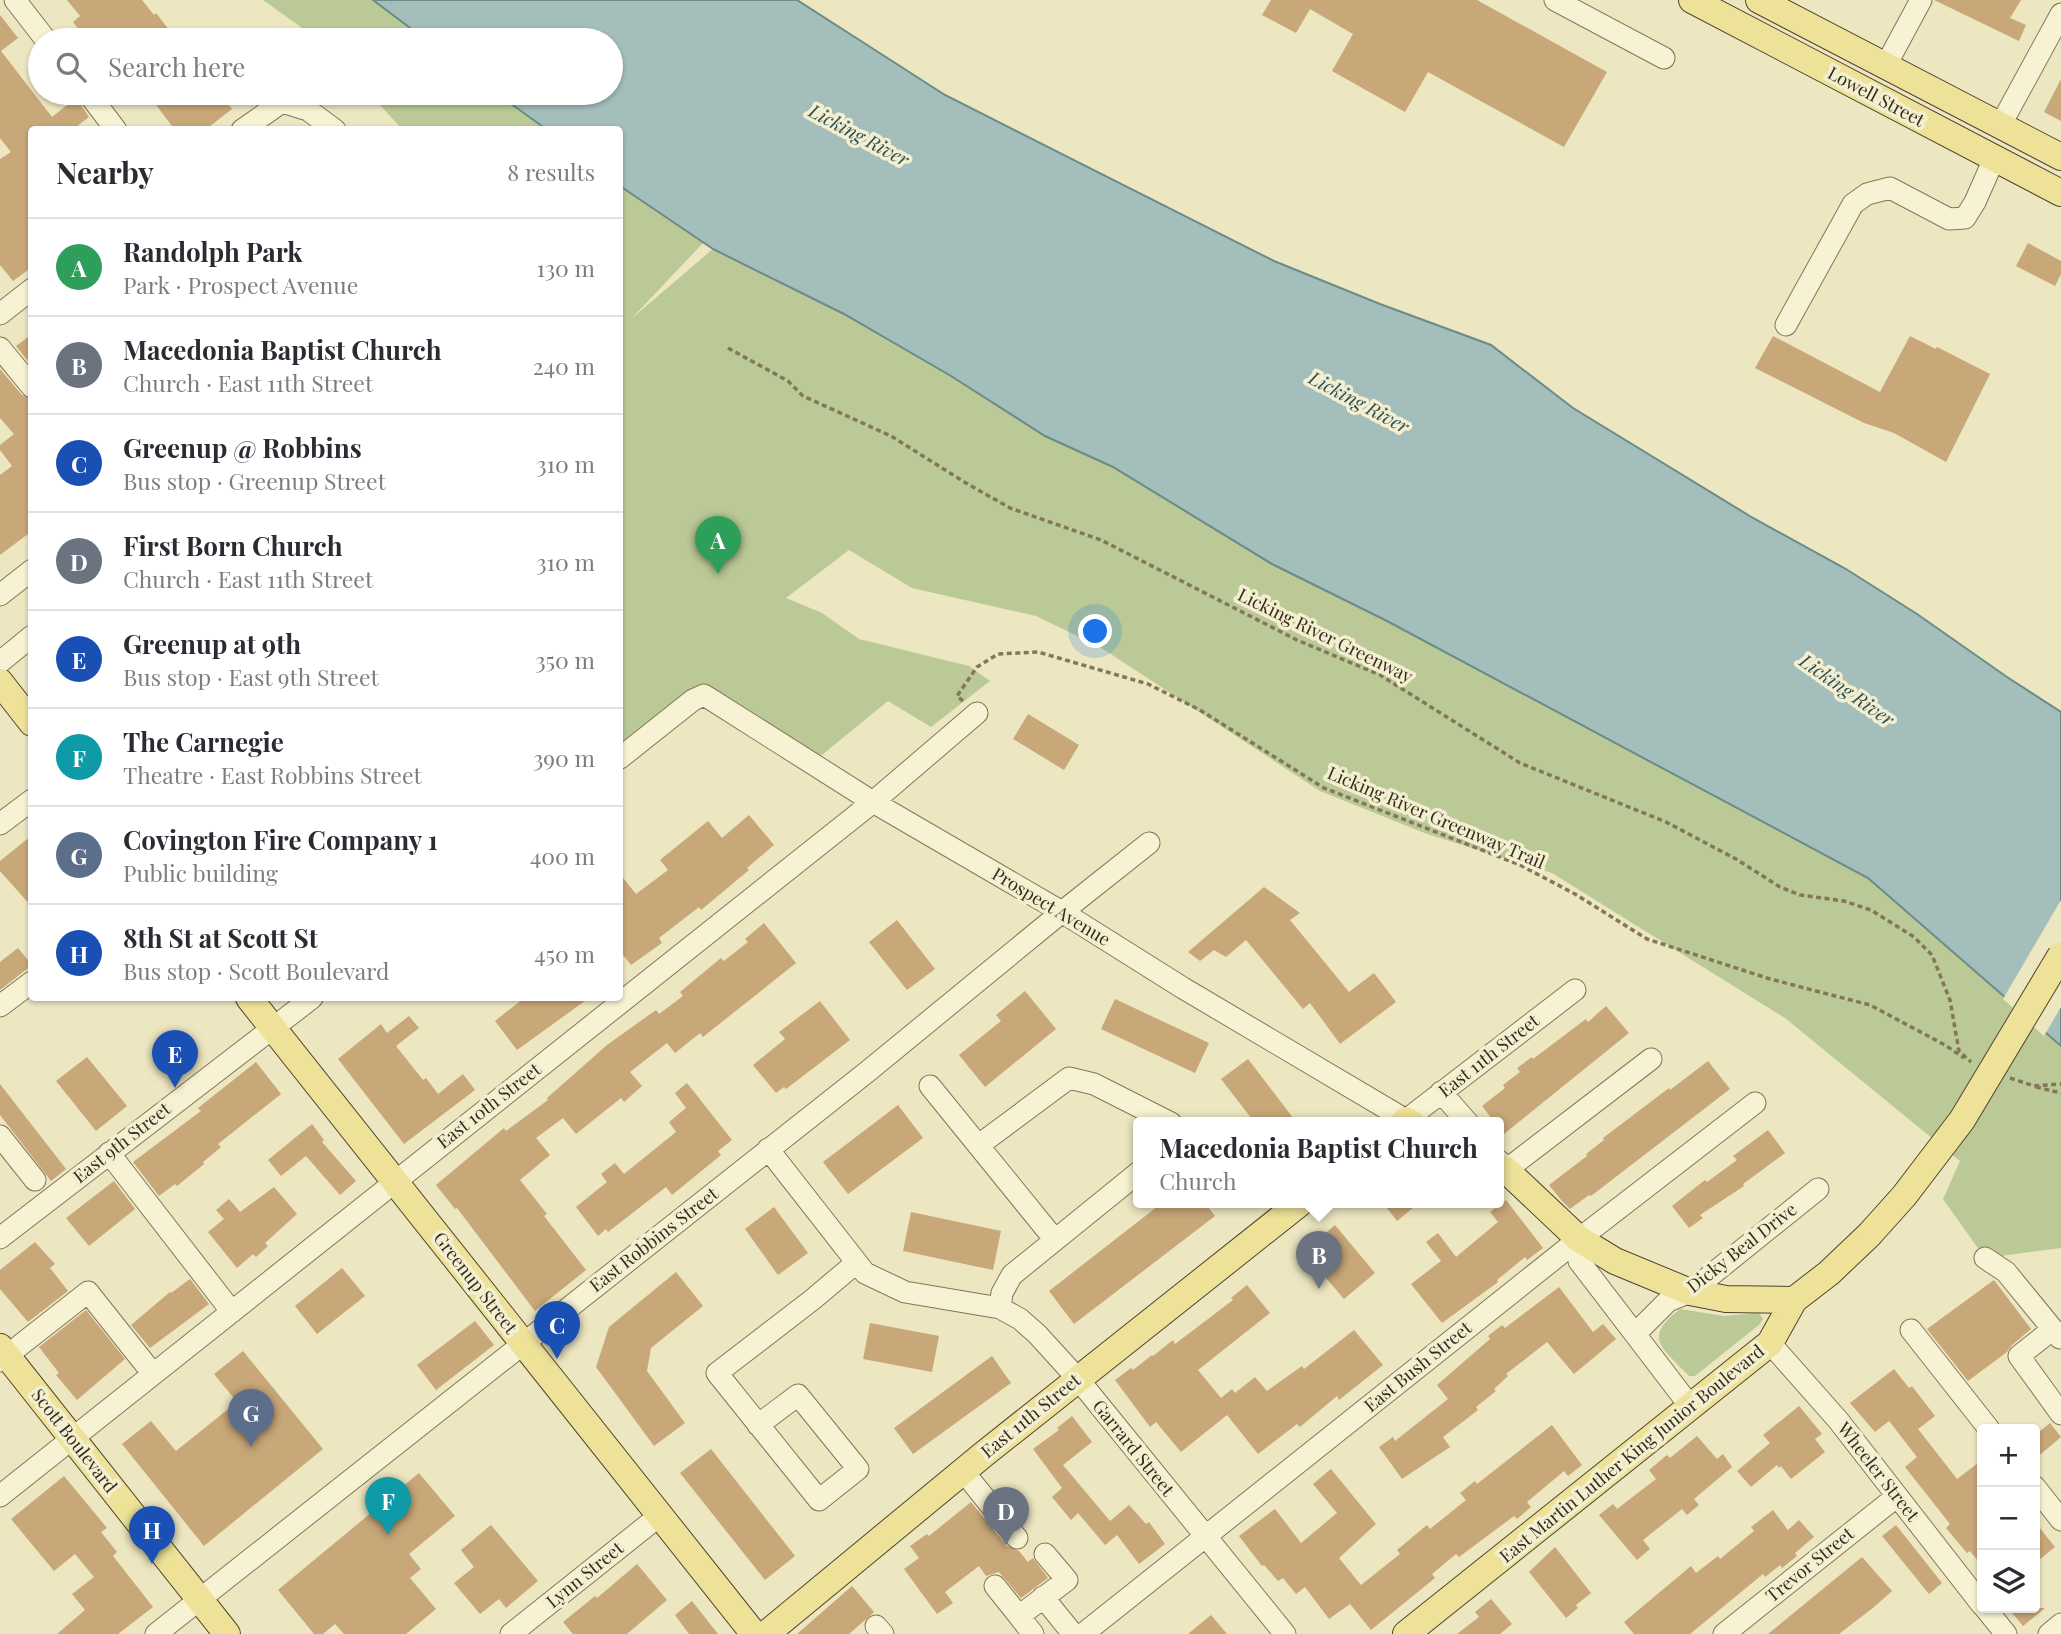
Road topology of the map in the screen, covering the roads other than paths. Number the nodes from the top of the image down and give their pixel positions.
1 (15, 0) edge
2 (1555, 0) edge
3 (1692, 0) edge
4 (1759, 0) edge
5 (1921, 0) edge
6 (1789, 7) edge
7 (2061, 15) edge
8 (37, 28) edge
9 (1664, 58) dead end
10 (1886, 65) junction
11 (97, 105) edge
12 (278, 105) edge
13 (292, 105) edge
14 (113, 126) edge
15 (248, 126) edge
16 (330, 126) edge
17 (2000, 126) junction
18 (2061, 158) edge
19 (1994, 159) junction
20 (2061, 193) edge
21 (28, 292) edge
22 (0, 314) edge
23 (1786, 325) dead end
24 (0, 348) edge
25 (28, 382) edge
26 (28, 573) edge
27 (0, 595) edge
28 (28, 639) edge
29 (0, 662) edge
30 (0, 682) edge
31 (977, 713) road end
32 (28, 718) edge
33 (623, 756) edge
34 (873, 802) junction
35 (28, 803) edge
36 (0, 824) edge
37 (1149, 844) dead end
38 (1062, 912) junction
39 (2061, 955) edge
40 (28, 985) edge
41 (1575, 990) dead end
42 (623, 1000) edge
43 (251, 1001) edge
44 (308, 1001) edge
45 (621, 1001) edge
46 (0, 1006) edge
47 (272, 1027) junction
48 (1651, 1059) dead end
49 (930, 1086) dead end
50 (1441, 1092) junction
51 (1755, 1103) dead end
52 (1159, 1117) edge
53 (1399, 1117) edge
54 (1413, 1117) edge
55 (1463, 1117) edge
56 (0, 1136) edge
57 (979, 1145) junction
58 (768, 1149) junction
59 (109, 1153) junction
60 (1504, 1165) edge
61 (1504, 1168) edge
62 (1133, 1177) edge
63 (35, 1180) dead end
64 (394, 1181) junction
65 (1818, 1189) dead end
66 (1294, 1208) edge
67 (0, 1238) edge
68 (1055, 1240) junction
69 (1579, 1250) junction
70 (1985, 1258) dead end
71 (856, 1263) junction
72 (1690, 1292) junction
73 (1794, 1300) junction
74 (1000, 1308) junction
75 (232, 1312) junction
76 (1911, 1330) dead end
77 (1635, 1334) junction
78 (2057, 1334) edge
79 (522, 1342) junction
80 (1770, 1343) junction
81 (2, 1354) edge
82 (153, 1374) junction
83 (1078, 1379) junction
84 (1690, 1406) junction
85 (2061, 1414) edge
86 (1985, 1424) edge
87 (758, 1425) junction
88 (72, 1438) junction
89 (963, 1471) junction
90 (2040, 1493) edge
91 (0, 1496) edge
92 (1896, 1496) junction
93 (659, 1516) junction
94 (2061, 1520) edge
95 (1205, 1536) junction
96 (1017, 1538) dead end
97 (1045, 1554) dead end
98 (995, 1586) dead end
99 (1043, 1597) junction
100 (1977, 1598) edge
101 (200, 1600) junction
102 (1989, 1613) edge
103 (1019, 1616) junction
104 (2061, 1624) edge
105 (156, 1634) edge
106 (226, 1634) edge
107 (511, 1634) edge
108 (754, 1634) edge
109 (766, 1634) edge
110 (1034, 1634) edge
111 (1073, 1634) edge
112 (1083, 1634) edge
113 (1285, 1634) edge
114 (1406, 1634) edge
115 (1724, 1634) edge
116 (2006, 1634) edge
117 (2049, 1634) edge

1 - 8 street
2 - 9 street
3 - 19 main road, Lowell Street
4 - 6 main road, Lowell Street
5 - 10 street
6 - 10 main road, Lowell Street
7 - 17 street
10 - 17 main road, Lowell Street
11 - 14 street
12 - 15 street
13 - 16 street
17 - 18 main road, Lowell Street
19 - 20 main road, Lowell Street
19 - 23 street
21 - 22 street
24 - 25 street
26 - 27 street
28 - 29 street
30 - 32 main road
31 - 34 street, East 10th Street
33 - 34 street, Prospect Avenue
34 - 38 street, Prospect Avenue
34 - 42 street, East 10th Street
35 - 36 street
37 - 38 street, East Robbins Street
38 - 53 street, Prospect Avenue
38 - 58 street, East Robbins Street
39 - 73 main road, East Martin Luther King Junior Boulevard, bridge
40 - 46 street
41 - 50 street, East 11th Street
43 - 47 main road, Greenup Street
44 - 47 street, East 9th Street
45 - 64 street, East 10th Street
47 - 59 street, East 9th Street
47 - 64 main road, Greenup Street
48 - 60 street
49 - 57 street
50 - 54 street, East 11th Street
50 - 55 street
51 - 69 street, East Bush Street
52 - 57 street
56 - 63 street
57 - 68 street
58 - 71 street, Garrard Street
58 - 79 street, East Robbins Street
59 - 67 street, East 9th Street
59 - 75 street
61 - 69 main road
62 - 68 street
64 - 75 street, East 10th Street
64 - 79 main road, Greenup Street
65 - 72 street, Dicky Beal Drive
66 - 83 main road, East 11th Street
68 - 74 street
69 - 72 main road
69 - 77 street
69 - 95 street, East Bush Street
70 - 78 street
71 - 74 street, Garrard Street
71 - 87 street
72 - 73 main road
72 - 77 street, Dicky Beal Drive
73 - 80 main road, East Martin Luther King Junior Boulevard
74 - 83 street, Garrard Street
75 - 82 street, East 10th Street
76 - 86 street
77 - 84 street
78 - 85 street
79 - 93 main road, Greenup Street
79 - 101 street, East Robbins Street
80 - 84 main road, East Martin Luther King Junior Boulevard
80 - 92 street, Wheeler Street
81 - 82 street
81 - 88 main road, Scott Boulevard
82 - 88 street, East 10th Street
83 - 89 main road, East 11th Street
83 - 95 street, Garrard Street
84 - 114 main road, East Martin Luther King Junior Boulevard
87 - 87 street
88 - 91 street, East 10th Street
88 - 101 main road, Scott Boulevard
89 - 96 street
89 - 109 main road, East 11th Street
90 - 94 street
92 - 100 street, Wheeler Street
92 - 115 street, Trevor Street
93 - 107 street, Lynn Street
93 - 108 main road, Greenup Street
95 - 112 street, East Bush Street
95 - 113 street, Garrard Street
97 - 99 street
98 - 103 street
99 - 103 street
99 - 111 street
101 - 105 street, East Robbins Street
101 - 106 main road, Scott Boulevard
102 - 116 street, Wheeler Street
103 - 110 street
104 - 117 street

